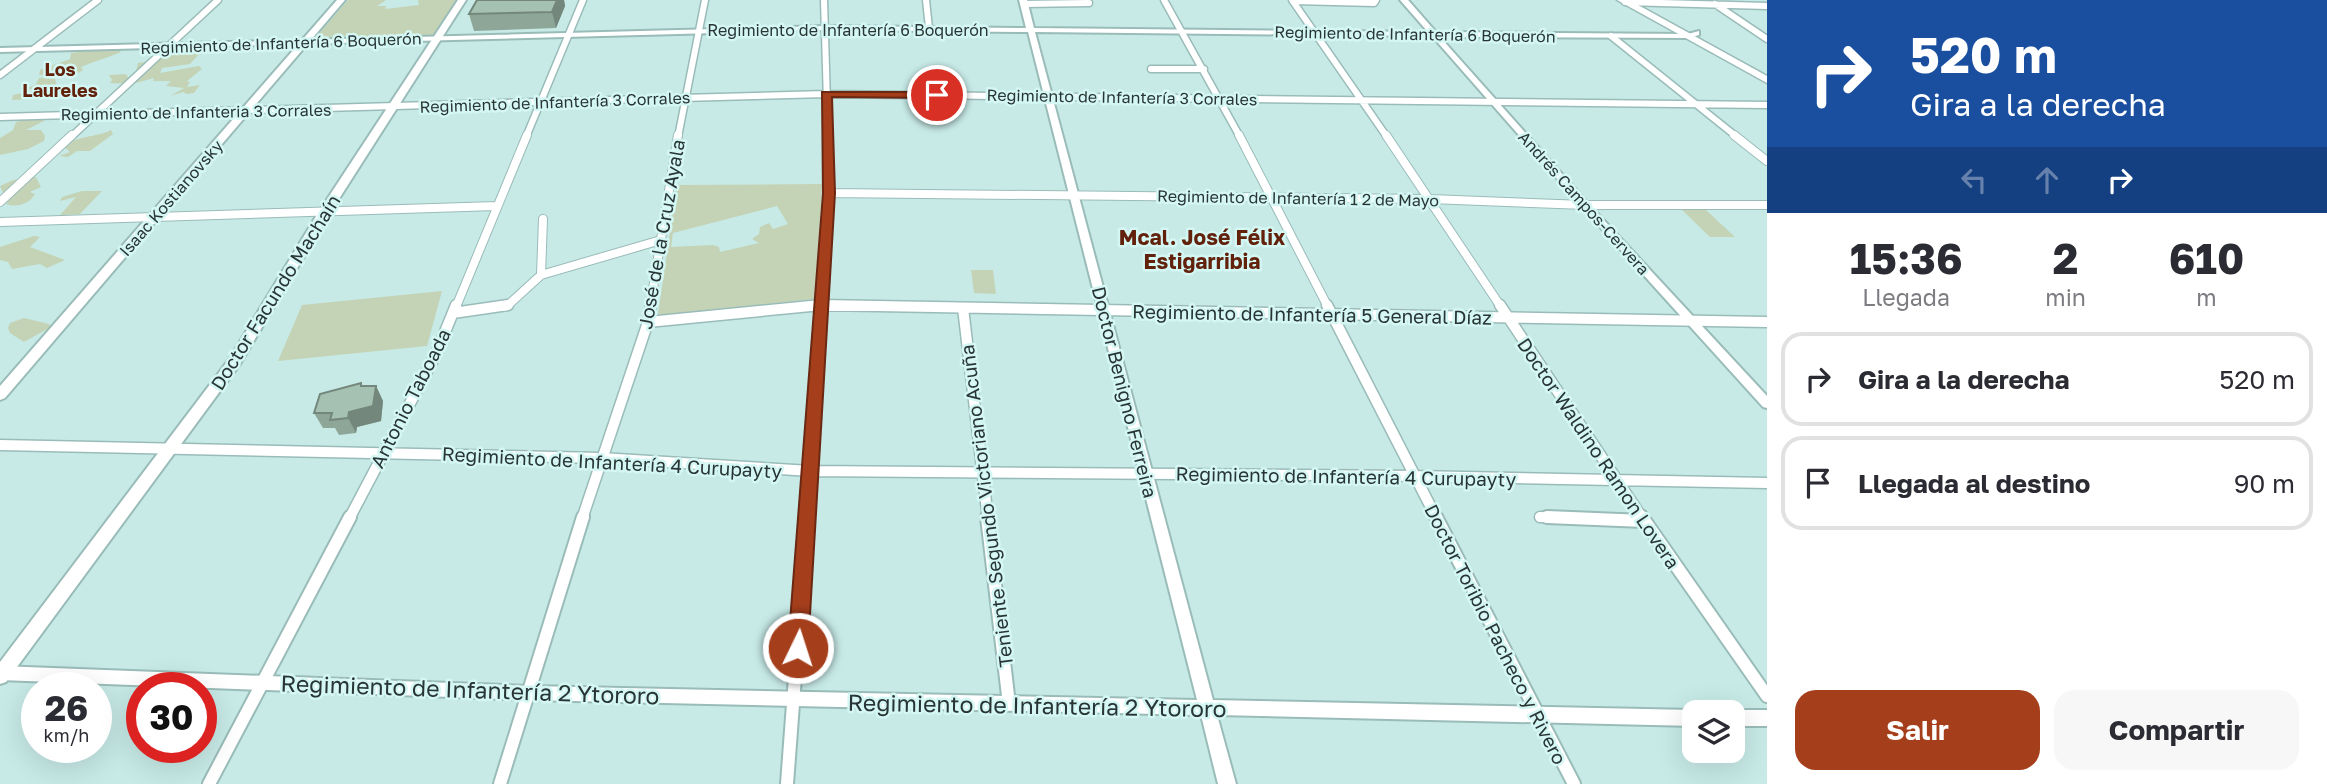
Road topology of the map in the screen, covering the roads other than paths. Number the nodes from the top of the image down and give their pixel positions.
1 (98, 0) edge
2 (218, 0) edge
3 (341, 0) edge
4 (462, 0) edge
5 (583, 0) edge
6 (705, 0) edge
7 (824, 0) edge
8 (926, 0) edge
9 (1164, 0) edge
10 (1376, 0) edge
11 (1404, 0) edge
12 (1292, 1) edge
13 (1323, 1) edge
14 (1629, 1) edge
15 (1023, 2) edge
16 (1713, 2) edge
17 (1089, 3) dead end
18 (1767, 6) edge
19 (826, 28) junction
20 (929, 28) junction
21 (1030, 29) junction
22 (700, 31) junction
23 (1182, 31) junction
24 (1313, 33) junction
25 (1433, 34) junction
26 (569, 35) junction
27 (1611, 36) junction
28 (1696, 36) junction
29 (438, 38) junction
30 (1767, 39) edge
31 (304, 42) junction
32 (167, 46) junction
33 (34, 49) junction
34 (0, 50) edge
35 (1151, 68) dead end
36 (1204, 69) junction
37 (1767, 72) edge
38 (0, 75) edge
39 (1767, 80) edge
40 (826, 94) junction
41 (1048, 96) junction
42 (1220, 98) junction
43 (684, 99) junction
44 (1360, 101) junction
45 (539, 103) junction
46 (1494, 103) junction
47 (1699, 105) junction
48 (1767, 105) edge
49 (393, 106) junction
50 (245, 112) junction
51 (94, 115) junction
52 (0, 117) edge
53 (1767, 161) edge
54 (829, 193) junction
55 (1074, 196) junction
56 (1272, 199) junction
57 (1430, 199) junction
58 (0, 202) edge
59 (1585, 205) junction
60 (1767, 205) edge
61 (496, 206) junction
62 (324, 213) junction
63 (154, 217) junction
64 (543, 219) dead end
65 (0, 222) edge
66 (661, 240) junction
67 (541, 275) junction
68 (821, 305) junction
69 (963, 308) junction
70 (1103, 310) junction
71 (453, 313) junction
72 (1332, 315) junction
73 (1506, 317) junction
74 (1691, 320) junction
75 (648, 322) junction
76 (1767, 322) edge
77 (0, 395) edge
78 (1767, 404) edge
79 (0, 445) edge
80 (170, 449) junction
81 (382, 453) junction
82 (601, 458) junction
83 (811, 471) junction
84 (982, 472) junction
85 (1146, 474) junction
86 (1414, 476) junction
87 (1615, 479) junction
88 (1767, 483) edge
89 (1540, 517) dead end
90 (1644, 521) junction
91 (1, 674) edge
92 (264, 682) junction
93 (529, 693) junction
94 (1767, 696) edge
95 (794, 699) junction
96 (1009, 704) junction
97 (1207, 709) junction
98 (1539, 716) junction
99 (1682, 718) edge
100 (1745, 718) edge
101 (1767, 718) edge
102 (209, 784) edge
103 (500, 784) edge
104 (787, 784) edge
105 (1227, 784) edge
106 (1574, 784) edge

1 - 33 street
2 - 32 street
3 - 31 main road, Isaac Kostianovsky
4 - 29 main road, Doctor Facundo Machaín
5 - 26 street, Antonio Taboada
6 - 22 street, José de la Cruz Ayala
7 - 19 street
8 - 20 street
9 - 23 street, Doctor Toribio Pacheco y Rivero
10 - 13 street
11 - 25 street, Andrés Campos-Cervera
12 - 13 street
12 - 24 street, Doctor Waldino Ramon Lovera
14 - 16 street
14 - 28 main road
15 - 17 street
15 - 21 street, Doctor Benigno Ferreira
16 - 18 street
16 - 30 street
19 - 20 street, Regimiento de Infantería 6 Boquerón
19 - 22 street, Regimiento de Infantería 6 Boquerón
19 - 40 street
20 - 21 street, Regimiento de Infantería 6 Boquerón
21 - 23 street, Regimiento de Infantería 6 Boquerón
21 - 41 street, Doctor Benigno Ferreira
22 - 26 street, Regimiento de Infantería 6 Boquerón
22 - 43 street, José de la Cruz Ayala
23 - 24 street, Regimiento de Infantería 6 Boquerón
23 - 36 street, Doctor Toribio Pacheco y Rivero
24 - 25 street, Regimiento de Infantería 6 Boquerón
24 - 44 street, Doctor Waldino Ramon Lovera
25 - 27 street, Regimiento de Infantería 6 Boquerón
25 - 46 street, Andrés Campos-Cervera
26 - 29 street, Regimiento de Infantería 6 Boquerón
26 - 45 street, Antonio Taboada
27 - 28 street, Regimiento de Infantería 6 Boquerón
27 - 47 street
28 - 37 main road
28 - 39 main road
29 - 31 street, Regimiento de Infantería 6 Boquerón
29 - 49 main road, Doctor Facundo Machaín
31 - 32 street, Regimiento de Infantería 6 Boquerón
31 - 50 main road, Isaac Kostianovsky
32 - 33 street, Regimiento de Infantería 6 Boquerón
32 - 51 street
33 - 34 street, Regimiento de Infantería 6 Boquerón
33 - 38 street
35 - 36 street
36 - 42 street, Doctor Toribio Pacheco y Rivero
40 - 41 street, Regimiento de Infantería 3 Corrales
40 - 43 street, Regimiento de Infantería 3 Corrales
40 - 54 street
41 - 42 street, Regimiento de Infantería 3 Corrales
41 - 55 street, Doctor Benigno Ferreira
42 - 44 street, Regimiento de Infantería 3 Corrales
42 - 56 street, Doctor Toribio Pacheco y Rivero
43 - 45 street, Regimiento de Infantería 3 Corrales
43 - 66 street, José de la Cruz Ayala
44 - 46 street, Regimiento de Infantería 3 Corrales
44 - 57 street, Doctor Waldino Ramon Lovera
45 - 49 street, Regimiento de Infantería 3 Corrales
45 - 61 street, Antonio Taboada
46 - 47 street, Regimiento de Infantería 3 Corrales
46 - 59 street, Andrés Campos-Cervera
47 - 48 street, Regimiento de Infantería 3 Corrales
47 - 53 street
49 - 50 street, Regimiento de Infanteria 3 Corrales
49 - 62 main road, Doctor Facundo Machaín
50 - 51 street, Regimiento de Infanteria 3 Corrales
50 - 63 main road, Isaac Kostianovsky
51 - 52 street, Regimiento de Infanteria 3 Corrales
51 - 58 street
54 - 55 street, Regimiento de Infantería 1 2 de Mayo
54 - 68 street
55 - 56 street, Regimiento de Infantería 1 2 de Mayo
55 - 70 street, Doctor Benigno Ferreira
56 - 57 street, Regimiento de Infantería 1 2 de Mayo
56 - 72 street, Doctor Toribio Pacheco y Rivero
57 - 59 street, Regimiento de Infantería 1 2 de Mayo
57 - 73 street, Doctor Waldino Ramon Lovera
59 - 60 street, Regimiento de Infantería 1 2 de Mayo
59 - 74 street, Andrés Campos-Cervera
61 - 62 street
61 - 71 street, Antonio Taboada
62 - 63 street
62 - 80 main road, Doctor Facundo Machaín
63 - 65 street
63 - 77 main road, Isaac Kostianovsky
64 - 67 street
66 - 67 street
66 - 75 street, José de la Cruz Ayala
67 - 71 street
68 - 69 street, Regimiento de Infantería 5 General Díaz
68 - 75 street, Regimiento de Infantería 5 General Díaz
68 - 83 street
69 - 70 street, Regimiento de Infantería 5 General Díaz
69 - 84 street, Teniente Segundo Victoriano Acuña
70 - 72 street, Regimiento de Infantería 5 General Díaz
70 - 85 street, Doctor Benigno Ferreira
71 - 81 street, Antonio Taboada
72 - 73 street, Regimiento de Infantería 5 General Díaz
72 - 86 street, Doctor Toribio Pacheco y Rivero
73 - 74 street, Regimiento de Infantería 5 General Díaz
73 - 87 street, Doctor Waldino Ramon Lovera
74 - 76 street, Regimiento de Infantería 5 General Díaz
74 - 78 street, Andrés Campos-Cervera
75 - 82 street, José de la Cruz Ayala
79 - 80 street, Regimiento de Infantería 4 Curupayty
80 - 81 street, Regimiento de Infantería 4 Curupayty
80 - 91 main road, Doctor Facundo Machaín
81 - 82 street, Regimiento de Infantería 4 Curupayty
81 - 92 street, Antonio Taboada
82 - 83 street, Regimiento de Infantería 4 Curupayty
82 - 93 street, José de la Cruz Ayala
83 - 84 street, Regimiento de Infantería 4 Curupayty
83 - 95 street
84 - 85 street, Regimiento de Infantería 4 Curupayty
84 - 96 street, Teniente Segundo Victoriano Acuña
85 - 86 street, Regimiento de Infantería 4 Curupayty
85 - 97 street, Doctor Benigno Ferreira
86 - 87 street, Regimiento de Infantería 4 Curupayty
86 - 98 street, Doctor Toribio Pacheco y Rivero
87 - 88 street, Regimiento de Infantería 4 Curupayty
87 - 90 street, Doctor Waldino Ramon Lovera
89 - 90 street
90 - 94 street, Doctor Waldino Ramon Lovera
91 - 92 street, Regimiento de Infantería 2 Ytororo
92 - 93 street, Regimiento de Infantería 2 Ytororo
92 - 102 street, Antonio Taboada
93 - 95 street, Regimiento de Infantería 2 Ytororo
93 - 103 street, José de la Cruz Ayala
95 - 96 street, Regimiento de Infantería 2 Ytororo
95 - 104 street
96 - 97 street, Regimiento de Infantería 2 Ytororo
97 - 98 street, Regimiento de Infantería 2 Ytororo
97 - 105 street, Doctor Benigno Ferreira
98 - 99 street, Regimiento de Infantería 2 Ytororo
98 - 106 street, Doctor Toribio Pacheco y Rivero
100 - 101 street

